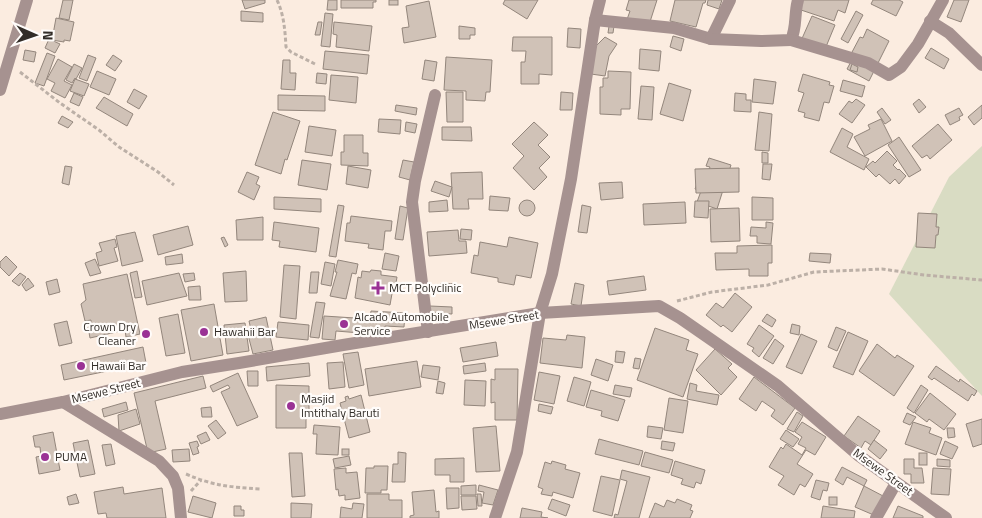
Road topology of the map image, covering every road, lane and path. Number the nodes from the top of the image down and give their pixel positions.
1 (27, 0) edge
2 (277, 0) edge
3 (600, 0) edge
4 (730, 0) edge
5 (798, 0) edge
6 (943, 0) edge
7 (595, 20) junction
8 (930, 21) junction
9 (710, 39) junction
10 (791, 40) junction
11 (8, 62) junction
12 (982, 65) edge
13 (316, 66) dead end
14 (0, 90) edge
15 (435, 95) dead end
16 (174, 185) dead end
17 (982, 280) edge
18 (659, 306) junction
19 (540, 313) junction
20 (428, 332) junction
21 (63, 402) junction
22 (0, 414) edge
23 (185, 473) dead end
24 (896, 482) junction
25 (260, 489) dead end
26 (181, 518) edge
27 (496, 518) edge
28 (876, 518) edge
29 (946, 518) edge

1 - 11 street
2 - 13 path
3 - 7 street
4 - 9 street
5 - 10 street
6 - 8 street
7 - 9 street
7 - 19 street
8 - 10 street
8 - 12 street
9 - 10 street
11 - 14 street
11 - 16 path
15 - 20 street
17 - 18 path
18 - 19 street, Msewe Street
18 - 24 street, Msewe Street
19 - 20 street, Msewe Street
19 - 27 street
20 - 21 street, Msewe Street
21 - 22 street, Msewe Street
21 - 26 street
23 - 25 path
24 - 28 street
24 - 29 street, Msewe Street

